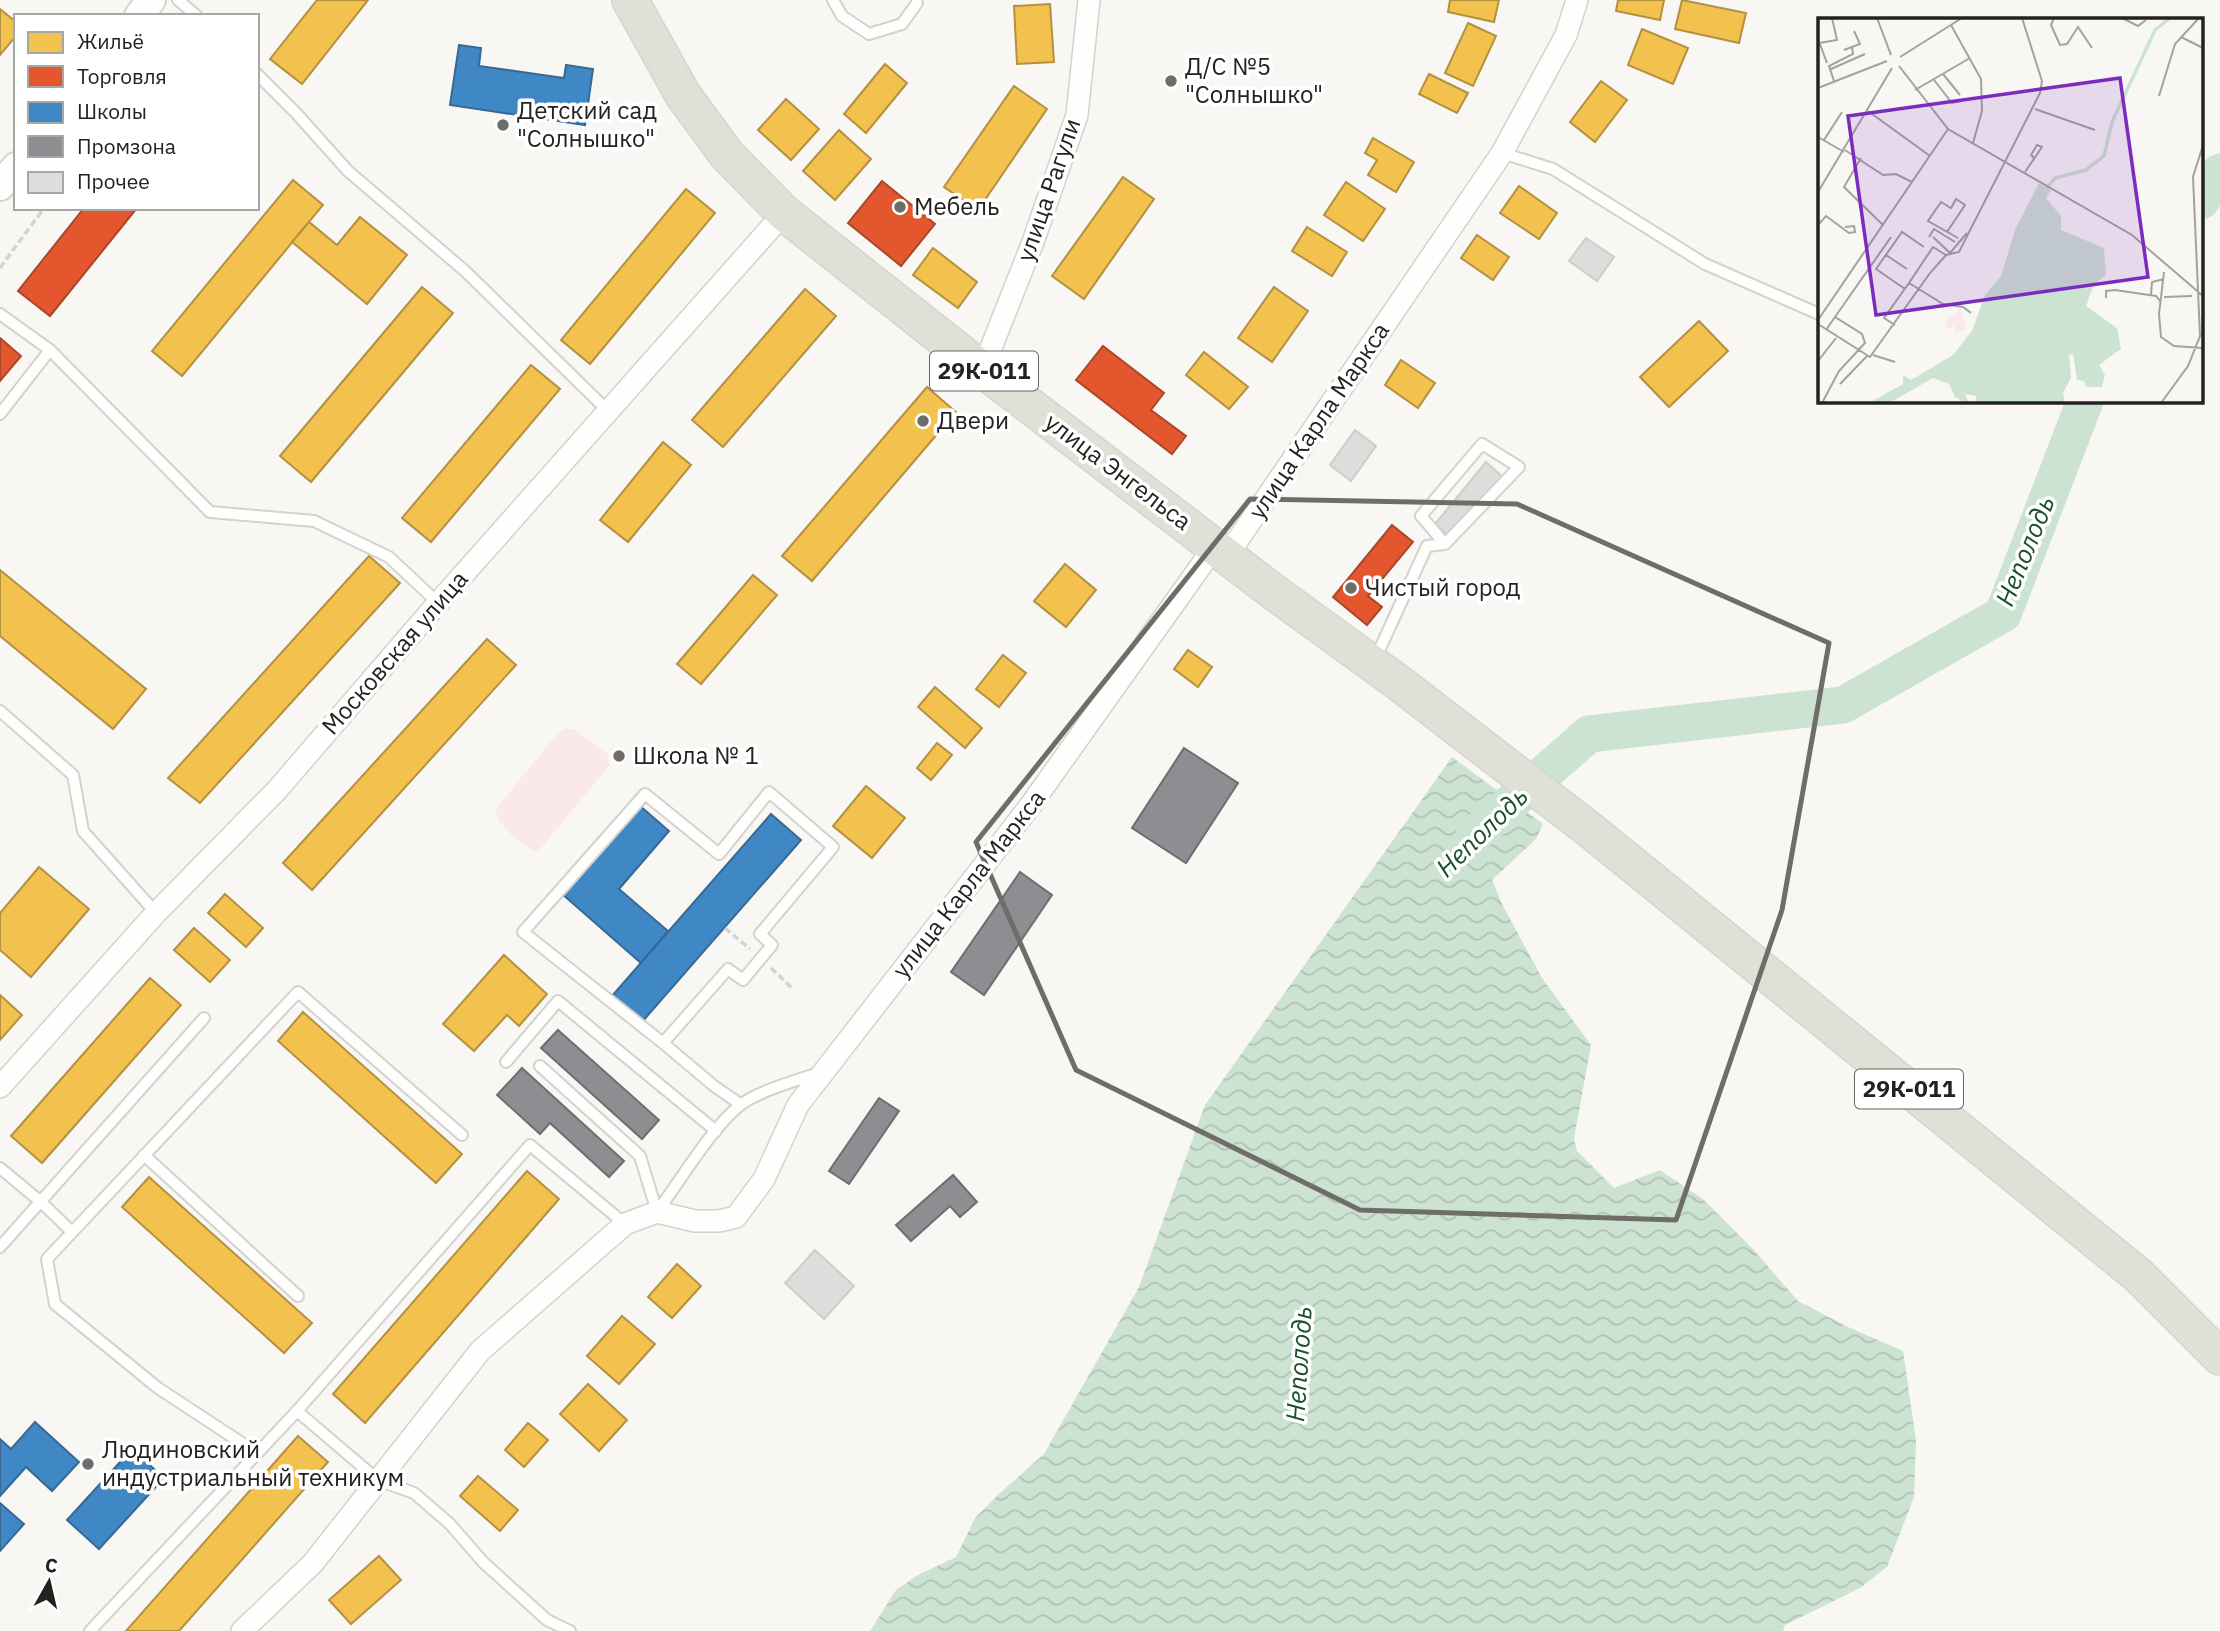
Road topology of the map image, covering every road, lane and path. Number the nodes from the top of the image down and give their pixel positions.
1 (152, 0) edge
2 (178, 0) edge
3 (629, 0) edge
4 (833, 0) edge
5 (1090, 0) edge
6 (1577, 0) edge
7 (917, 4) dead end
8 (141, 14) edge
9 (195, 14) edge
10 (259, 76) edge
11 (1502, 153) junction
12 (14, 169) edge
13 (0, 186) edge
14 (43, 210) edge
15 (784, 213) junction
16 (0, 268) edge
17 (0, 314) edge
18 (1818, 314) edge
19 (50, 350) junction
20 (970, 360) junction
21 (608, 411) junction
22 (0, 414) edge
23 (1445, 544) junction
24 (1215, 546) junction
25 (438, 603) junction
26 (1357, 653) junction
27 (0, 710) edge
28 (156, 913) junction
29 (204, 1018) dead end
30 (663, 1043) junction
31 (506, 1062) dead end
32 (540, 1066) dead end
33 (825, 1072) junction
34 (0, 1087) edge
35 (740, 1104) junction
36 (716, 1131) junction
37 (461, 1135) dead end
38 (144, 1155) junction
39 (0, 1168) edge
40 (41, 1202) junction
41 (657, 1212) junction
42 (625, 1224) junction
43 (72, 1232) junction
44 (0, 1247) edge
45 (298, 1296) dead end
46 (2220, 1357) edge
47 (296, 1411) junction
48 (257, 1453) junction
49 (378, 1480) junction
50 (90, 1631) edge
51 (242, 1631) edge
52 (570, 1631) edge

1 - 8 street
2 - 9 lane
3 - 15 main road, улица Энгельса / 29К-011
4 - 7 lane
5 - 20 street, улица Рагули
6 - 11 street, улица Карла Маркса
10 - 21 lane
11 - 18 lane
11 - 24 street, улица Карла Маркса
12 - 13 street
14 - 16 path
15 - 20 main road, улица Энгельса / 29К-011
15 - 21 street, Московская улица
17 - 19 lane
19 - 22 lane
19 - 25 lane
20 - 24 main road, улица Энгельса / 29К-011
21 - 25 street, Московская улица
23 - 23 lane
23 - 26 lane
24 - 26 main road, улица Энгельса / 29К-011
24 - 33 street, улица Карла Маркса
25 - 28 street, Московская улица
26 - 46 main road, улица Энгельса / 29К-011
27 - 28 lane
28 - 34 street, Московская улица
29 - 40 lane
30 - 30 lane
30 - 35 lane
31 - 36 lane
32 - 41 lane
33 - 35 lane
33 - 41 street, улица Карла Маркса
35 - 36 lane
36 - 41 lane
37 - 38 lane
38 - 43 lane
38 - 45 lane
39 - 40 lane
40 - 43 lane
40 - 44 lane
41 - 42 street
42 - 47 lane
42 - 49 street
43 - 48 lane
47 - 48 lane
47 - 49 lane
48 - 50 lane
49 - 51 street
49 - 52 lane

